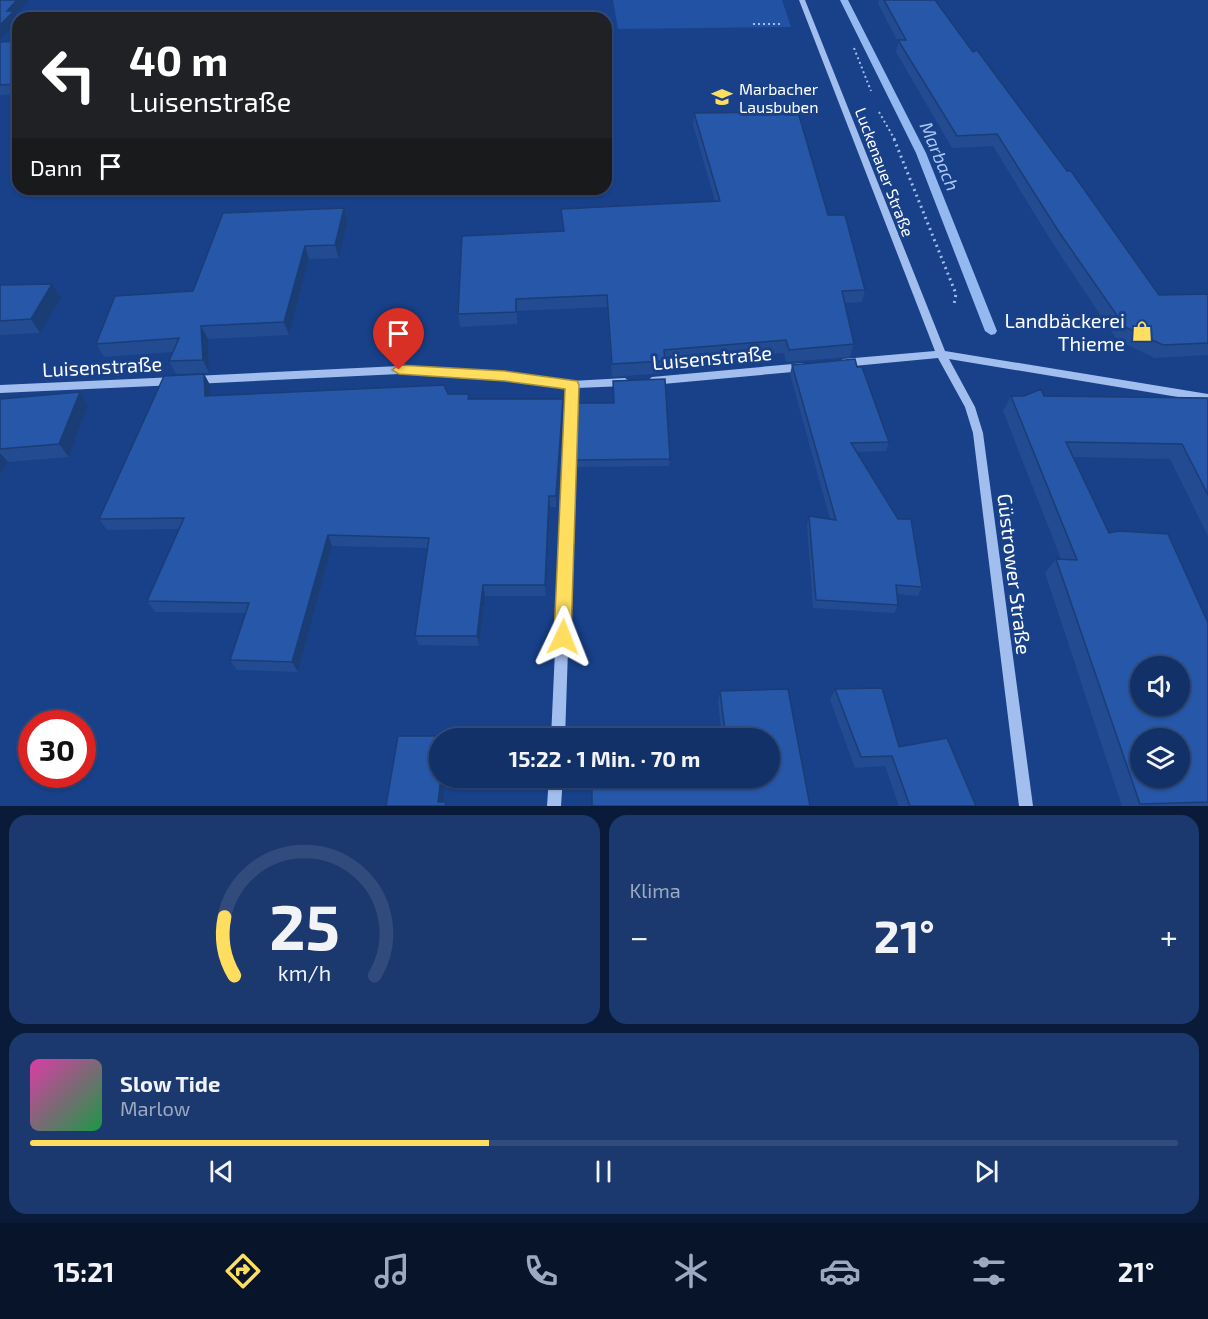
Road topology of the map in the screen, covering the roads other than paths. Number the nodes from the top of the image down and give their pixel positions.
1 (802, 0) edge
2 (941, 354) junction
3 (836, 364) edge
4 (813, 366) edge
5 (572, 385) junction
6 (0, 389) edge
7 (1208, 398) edge
8 (558, 728) edge
9 (555, 788) edge
10 (554, 806) edge
11 (1026, 806) edge

1 - 2 street, Luckenauer Straße
2 - 3 street
2 - 7 street
2 - 11 street, Güstrower Straße
4 - 5 street, Luisenstraße
5 - 6 street, Luisenstraße
5 - 8 street
9 - 10 street

